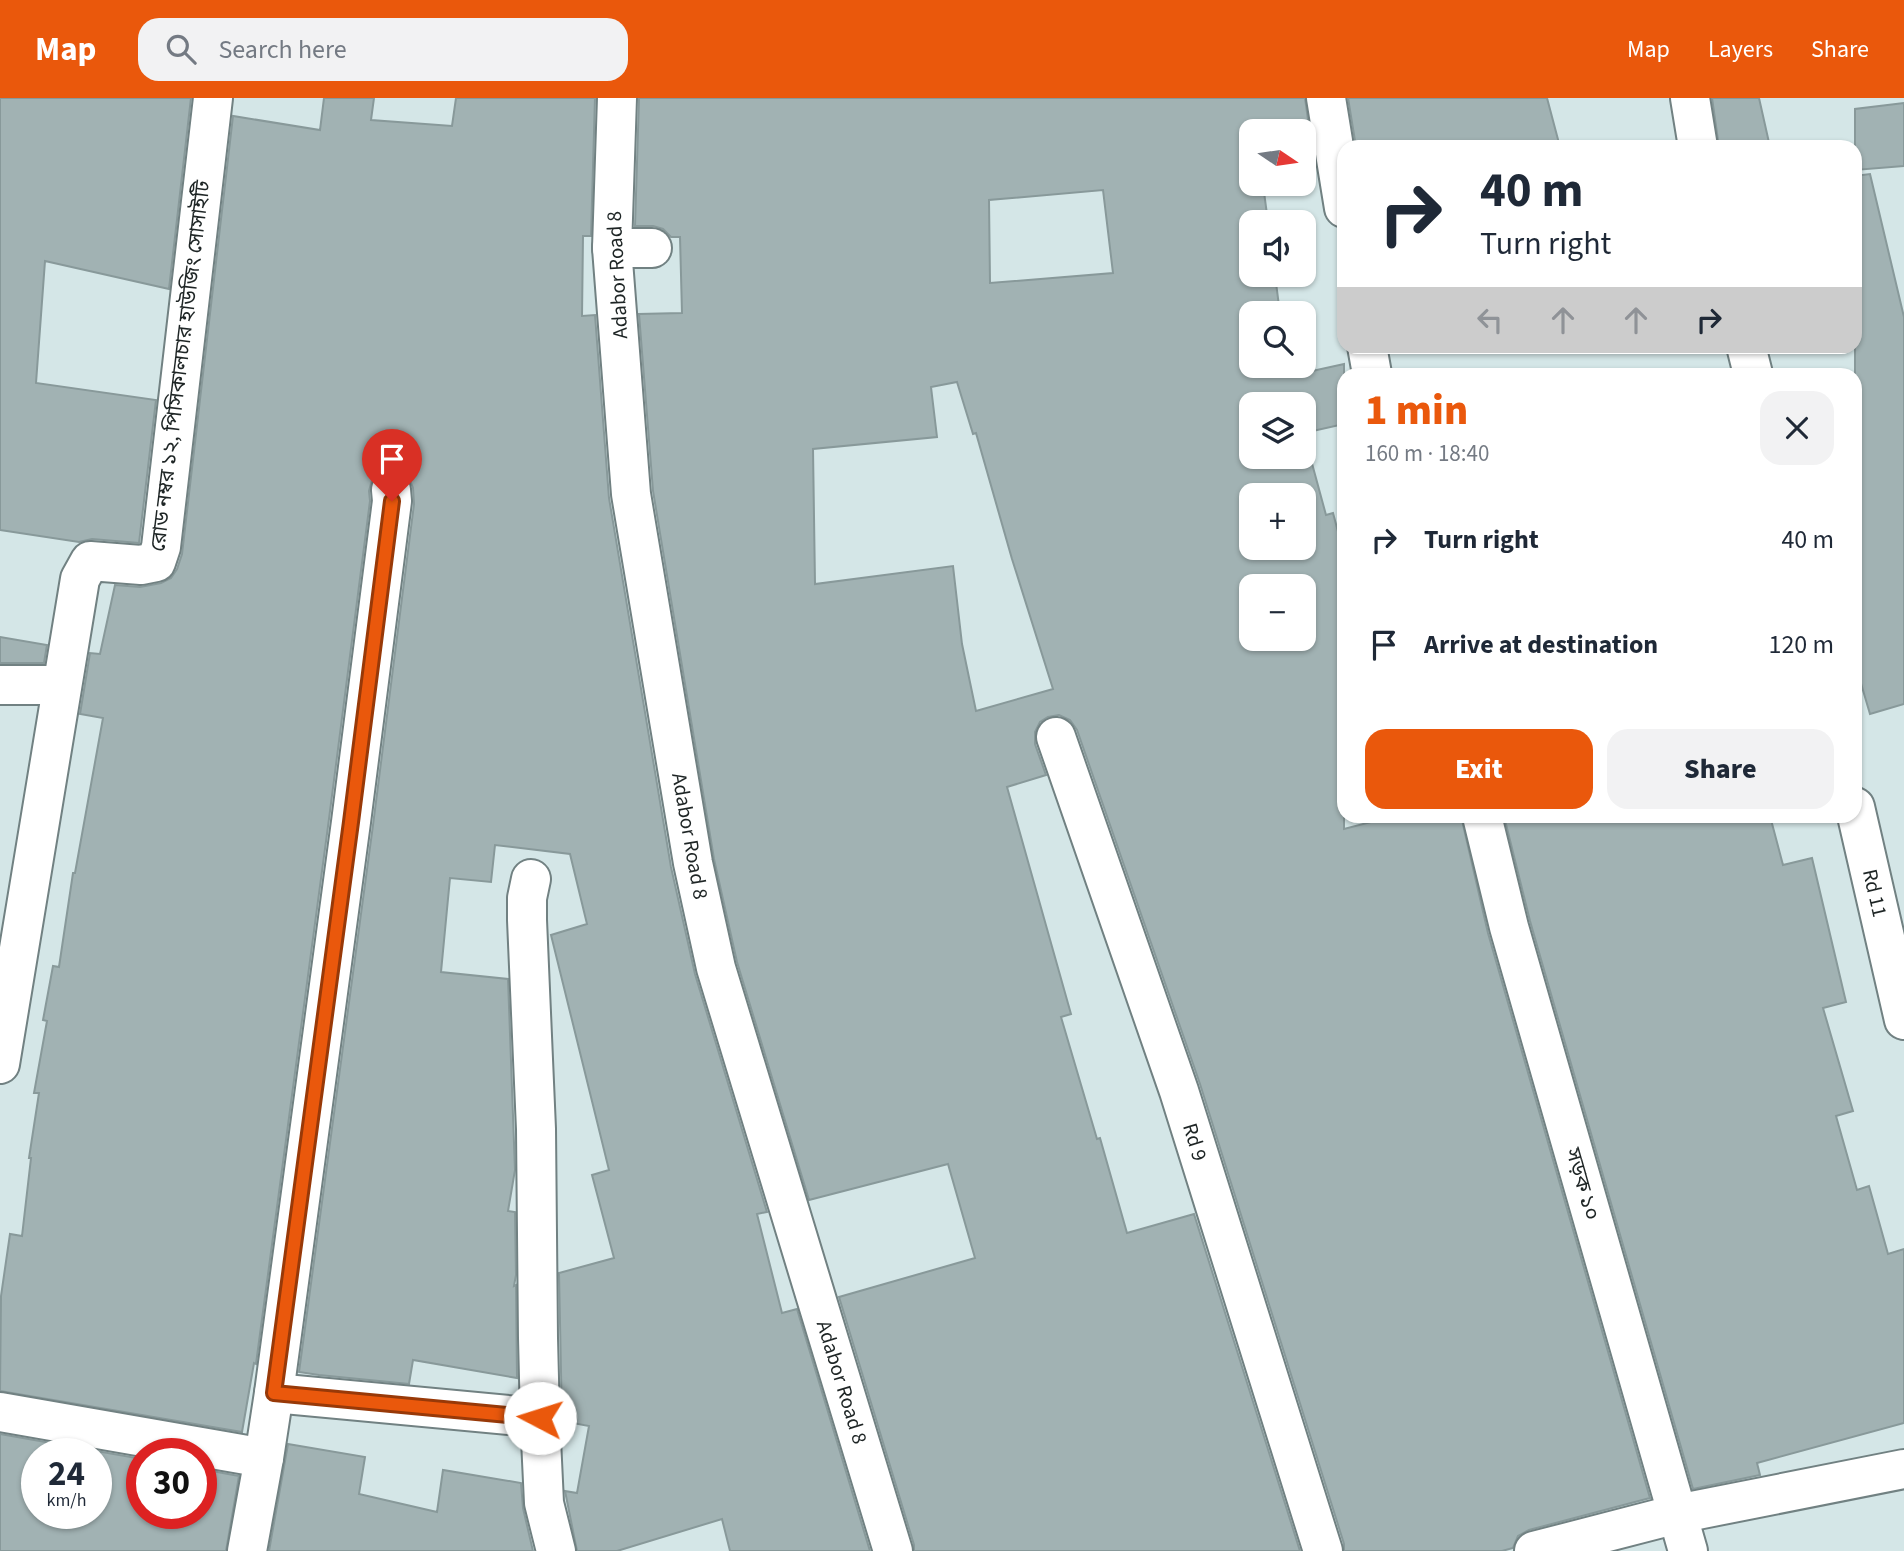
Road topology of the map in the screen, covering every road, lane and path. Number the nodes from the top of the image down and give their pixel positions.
1 (213, 98) edge
2 (617, 98) edge
3 (1326, 98) edge
4 (1690, 98) edge
5 (1697, 140) edge
6 (1337, 165) edge
7 (612, 248) junction
8 (652, 248) dead end
9 (391, 490) dead end
10 (0, 685) edge
11 (62, 685) junction
12 (1056, 737) dead end
13 (1484, 823) edge
14 (1859, 823) edge
15 (531, 879) dead end
16 (1904, 1020) edge
17 (0, 1064) edge
18 (274, 1393) junction
19 (0, 1412) edge
20 (540, 1418) junction
21 (264, 1458) junction
22 (1904, 1469) edge
23 (1677, 1514) junction
24 (247, 1551) edge
25 (556, 1551) edge
26 (893, 1551) edge
27 (1324, 1551) edge
28 (1534, 1551) edge
29 (1688, 1551) edge

1 - 11 street, রোড নম্বর ১২, পিসিকালচার হাউজিং সোসাইটি
2 - 7 street, Adabor Road 8
3 - 6 street
4 - 5 street
7 - 8 street
7 - 26 street, Adabor Road 8
9 - 18 street
10 - 11 street
11 - 17 street, রোড নম্বর ১২, পিসিকালচার হাউজিং সোসাইটি
12 - 27 street, Rd 9
13 - 23 street, সড়ক ১০
14 - 16 street, Rd 11
15 - 20 street
18 - 20 street
18 - 21 street
19 - 21 street
20 - 25 street
21 - 24 street
22 - 23 street
23 - 28 street
23 - 29 street, সড়ক ১০

